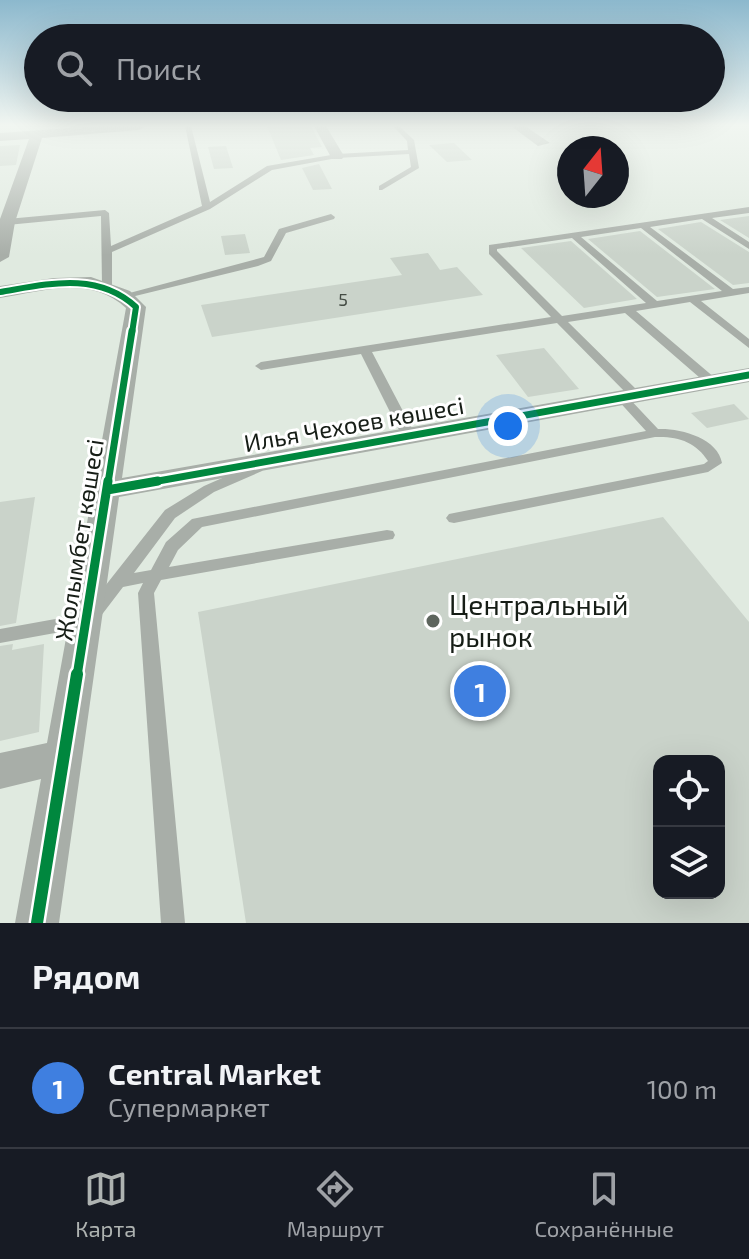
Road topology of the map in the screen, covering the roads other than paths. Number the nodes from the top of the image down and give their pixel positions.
1 (25, 169) edge
2 (198, 169) edge
3 (268, 169) edge
4 (414, 169) edge
5 (382, 188) dead end
6 (207, 207) junction
7 (749, 210) edge
8 (703, 216) junction
9 (331, 217) dead end
10 (7, 222) junction
11 (641, 224) junction
12 (572, 234) junction
13 (749, 246) edge
14 (107, 251) junction
15 (0, 257) edge
16 (117, 290) junction
17 (749, 290) edge
18 (0, 292) edge
19 (731, 293) junction
20 (692, 299) junction
21 (655, 305) junction
22 (627, 309) junction
23 (560, 320) junction
24 (749, 345) edge
25 (364, 349) junction
26 (261, 366) dead end
27 (749, 375) edge
28 (711, 381) junction
29 (628, 396) junction
30 (655, 433) junction
31 (409, 436) junction
32 (275, 460) junction
33 (107, 490) junction
34 (454, 518) dead end
35 (387, 535) dead end
36 (155, 577) junction
37 (116, 582) junction
38 (88, 620) junction
39 (0, 636) edge
40 (65, 756) junction
41 (0, 771) edge
42 (37, 923) edge
43 (173, 923) edge

1 - 10 street
2 - 6 lane
3 - 6 lane
4 - 5 lane
6 - 14 lane
7 - 8 lane
8 - 11 lane
8 - 13 lane
9 - 16 lane
10 - 14 lane
10 - 15 street
11 - 12 lane
11 - 19 lane
12 - 21 lane
12 - 23 lane
14 - 16 lane
16 - 18 street
16 - 33 street, Жолымбет көшесі
17 - 19 lane
19 - 20 lane
20 - 21 lane
20 - 24 lane
21 - 22 lane
22 - 23 lane
22 - 28 lane
23 - 25 lane
23 - 29 lane
25 - 26 lane
25 - 31 lane
27 - 28 street, Илья Чехоев көшесі
28 - 29 street, Илья Чехоев көшесі
29 - 30 lane
29 - 31 street, Илья Чехоев көшесі
30 - 34 lane
30 - 36 lane
31 - 32 street, Илья Чехоев көшесі
32 - 33 street, Илья Чехоев көшесі
32 - 37 lane
33 - 38 street, Жолымбет көшесі
35 - 36 lane
36 - 37 lane
36 - 43 lane
37 - 38 lane
38 - 39 lane
38 - 40 street, Жолымбет көшесі
40 - 41 street
40 - 42 street, Жолымбет көшесі

